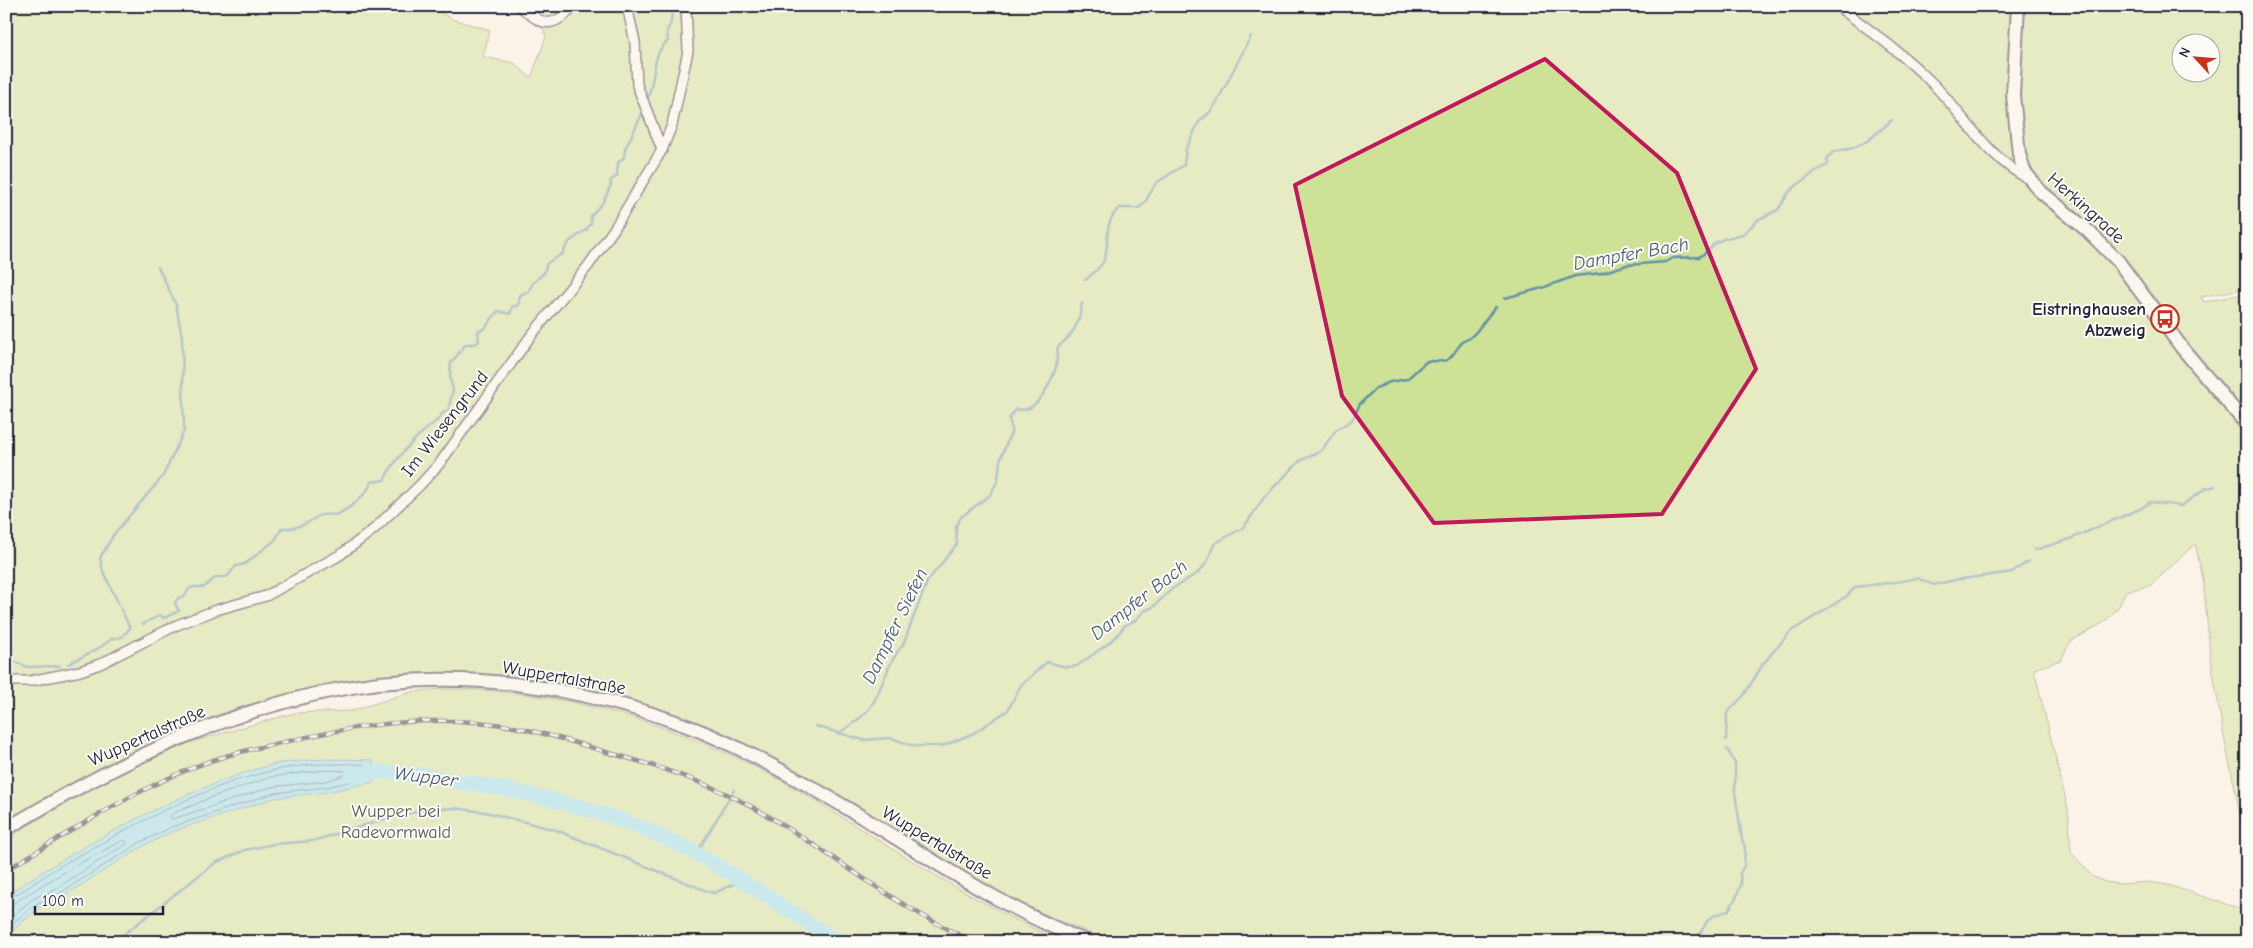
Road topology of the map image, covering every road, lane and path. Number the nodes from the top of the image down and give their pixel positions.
1 (520, 6) edge
2 (575, 6) edge
3 (627, 6) edge
4 (686, 6) edge
5 (1837, 6) edge
6 (2018, 6) edge
7 (662, 150) junction
8 (2030, 180) junction
9 (2247, 425) edge
10 (6, 681) edge
11 (6, 829) edge
12 (1088, 942) edge

1 - 2 street
3 - 7 street
4 - 7 street, Im Wiesengrund
5 - 8 street
6 - 8 main road, Herkingrade
7 - 10 street, Im Wiesengrund
8 - 9 main road, Herkingrade
11 - 12 main road, Wuppertalstraße

